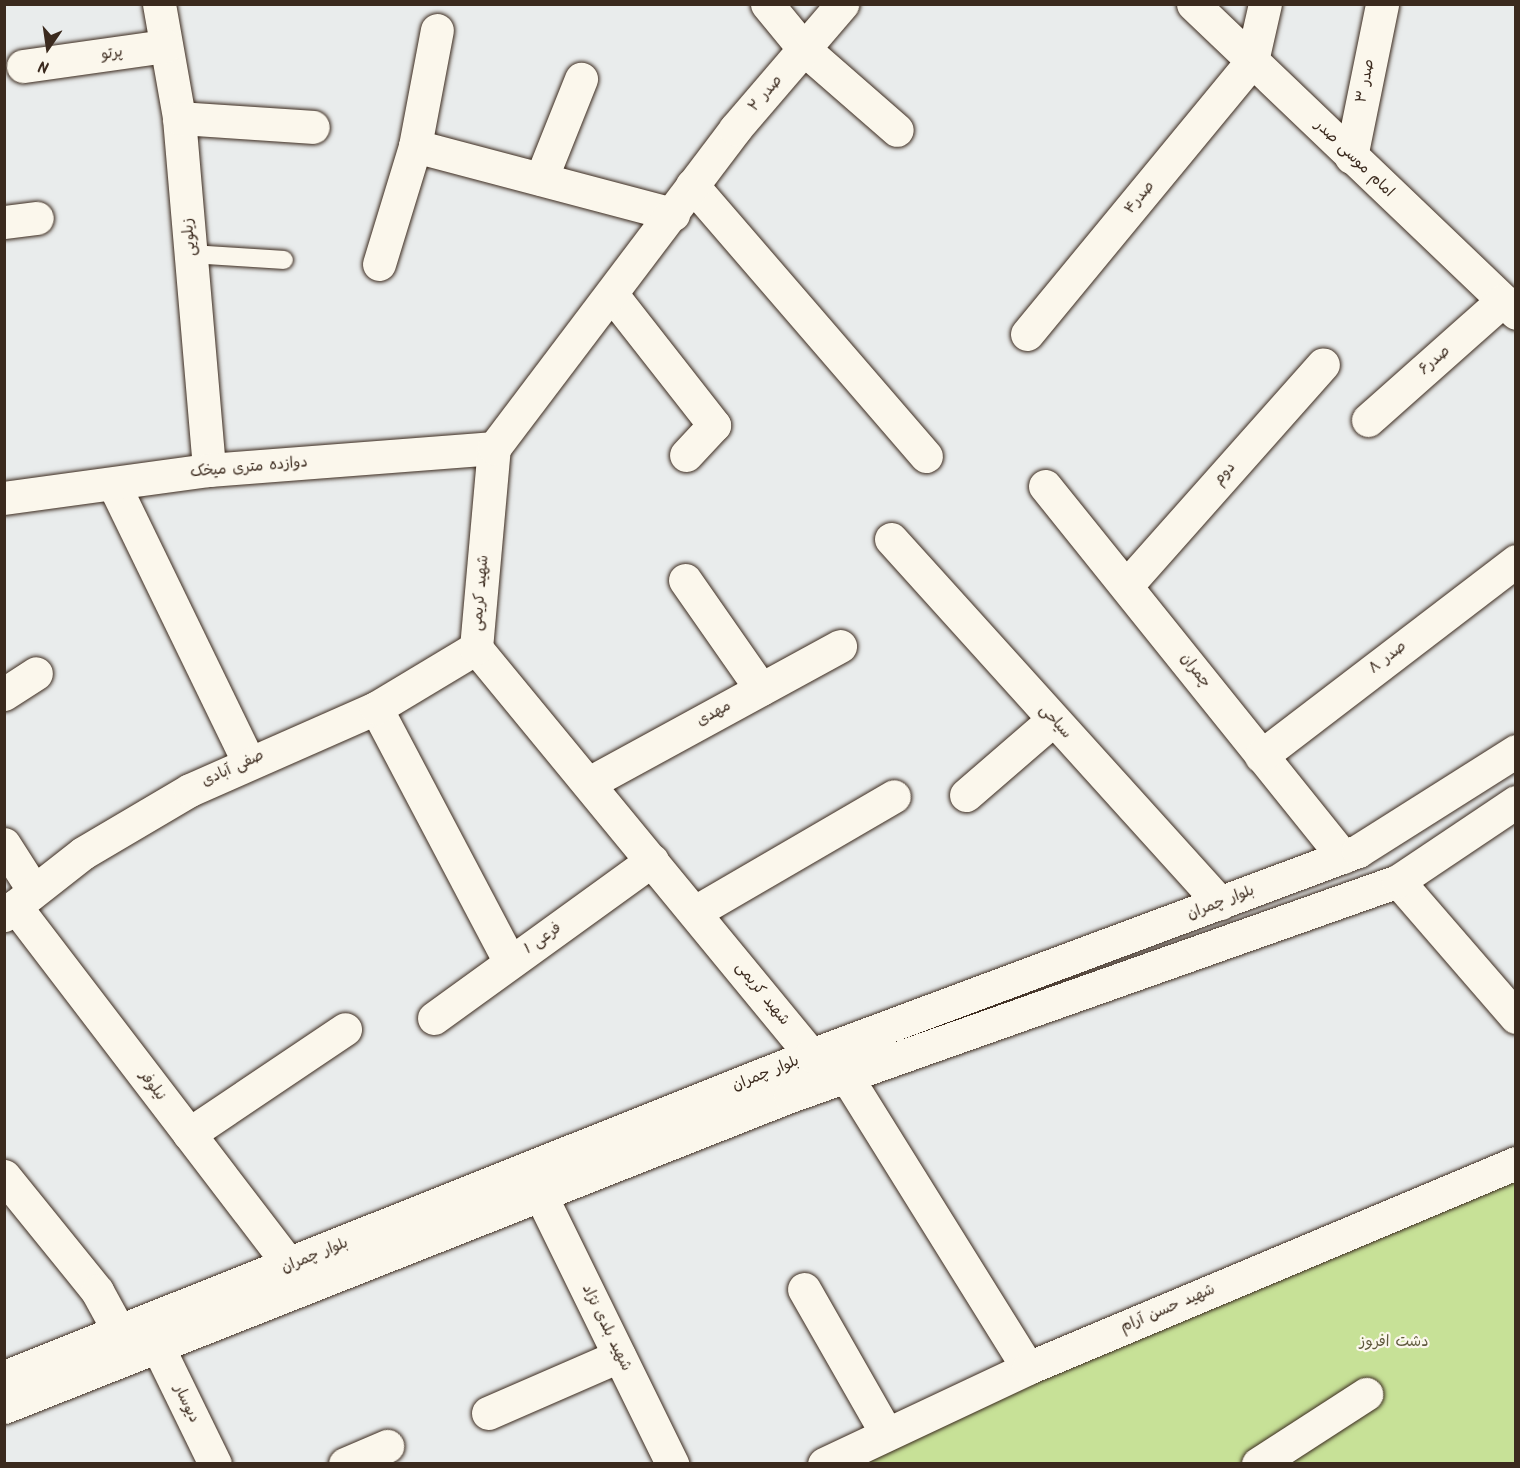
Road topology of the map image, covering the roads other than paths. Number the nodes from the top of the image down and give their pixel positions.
1 (159, 4) edge
2 (767, 4) edge
3 (842, 4) edge
4 (1194, 4) edge
5 (1265, 4) edge
6 (1382, 4) edge
7 (437, 30) dead end
8 (166, 46) junction
9 (804, 49) junction
10 (1252, 61) junction
11 (23, 66) dead end
12 (581, 79) dead end
13 (179, 118) junction
14 (313, 128) dead end
15 (897, 130) dead end
16 (416, 146) junction
17 (1351, 157) junction
18 (541, 179) junction
19 (692, 185) junction
20 (673, 214) junction
21 (37, 218) dead end
22 (4, 222) edge
23 (192, 254) junction
24 (284, 260) dead end
25 (379, 264) dead end
26 (613, 296) junction
27 (1509, 307) edge
28 (1027, 334) dead end
29 (1323, 364) dead end
30 (1368, 420) dead end
31 (494, 448) junction
32 (686, 455) dead end
33 (926, 456) dead end
34 (209, 471) junction
35 (114, 485) junction
36 (1045, 486) dead end
37 (4, 498) edge
38 (891, 539) dead end
39 (1515, 561) edge
40 (685, 580) dead end
41 (1127, 585) junction
42 (840, 646) dead end
43 (476, 648) junction
44 (36, 673) dead end
45 (761, 688) junction
46 (4, 694) edge
47 (376, 708) junction
48 (1053, 720) junction
49 (1515, 751) edge
50 (1261, 756) junction
51 (248, 761) junction
52 (589, 783) junction
53 (966, 795) dead end
54 (894, 796) dead end
55 (1515, 802) edge
56 (4, 844) edge
57 (1343, 857) junction
58 (652, 860) junction
59 (1398, 881) junction
60 (17, 903) edge
61 (1220, 903) junction
62 (695, 912) junction
63 (510, 962) junction
64 (1515, 1017) edge
65 (434, 1018) dead end
66 (345, 1029) dead end
67 (811, 1055) junction
68 (846, 1076) junction
69 (189, 1134) junction
70 (1515, 1163) edge
71 (4, 1176) edge
72 (540, 1194) junction
73 (290, 1266) junction
74 (804, 1289) dead end
75 (120, 1333) junction
76 (157, 1345) junction
77 (619, 1356) junction
78 (1028, 1368) junction
79 (4, 1377) edge
80 (1366, 1394) dead end
81 (4, 1407) edge
82 (488, 1413) dead end
83 (886, 1433) junction
84 (387, 1446) dead end
85 (215, 1464) edge
86 (345, 1464) edge
87 (672, 1464) edge
88 (825, 1464) edge
89 (1258, 1464) edge

1 - 8 street, زیلویی
2 - 9 street
3 - 9 street, صدر ۲
4 - 10 street, امام موسی صدر
5 - 10 street
6 - 17 street, صدر ۳
7 - 16 street
8 - 11 street, پرتو
8 - 13 street, زیلویی
9 - 15 street
9 - 19 street, صدر ۲
10 - 17 street, امام موسی صدر
10 - 28 street, صدر۴
12 - 18 street
13 - 14 street
13 - 23 street, زیلویی
16 - 18 street
16 - 25 street
17 - 27 street, امام موسی صدر
18 - 20 street
19 - 20 street
19 - 33 street
20 - 26 street
21 - 22 street
23 - 24 lane
23 - 34 street, زیلویی
26 - 31 street
26 - 32 street
27 - 30 street, صدر۶
29 - 41 street, دوم
31 - 34 street, دوازده متری میخک
31 - 43 street, شهید کریمی
34 - 35 street, دوازده متری میخک
35 - 37 street, دوازده متری میخک
35 - 51 street
36 - 41 street, چمران
38 - 48 street, سیاحی
39 - 50 street, صدر ۸
40 - 45 street
41 - 50 street, چمران
42 - 45 street, مهدی
43 - 47 street, صفی آبادی
43 - 52 street, شهید کریمی
44 - 46 street
45 - 52 street, مهدی
47 - 51 street, صفی آبادی
47 - 63 street
48 - 53 street
48 - 61 street, سیاحی
49 - 57 street, بلوار چمران
50 - 57 street, چمران
51 - 60 street, صفی آبادی
52 - 58 street, شهید کریمی
54 - 62 street
55 - 59 street, بلوار چمران
56 - 60 street, نیلوفر
57 - 61 street, بلوار چمران
58 - 62 street, شهید کریمی
58 - 63 street, فرعی 1
59 - 64 street
59 - 68 street, بلوار چمران
60 - 69 street, نیلوفر
61 - 67 street, بلوار چمران
62 - 67 street, شهید کریمی
63 - 65 street, فرعی 1
66 - 69 street
67 - 73 street, بلوار چمران
68 - 72 street, بلوار چمران
68 - 78 street
69 - 73 street, نیلوفر
70 - 78 street, شهید حسن آرام
71 - 75 street
72 - 76 street, بلوار چمران
72 - 77 street, شهید بلدی نژاد
73 - 75 street, بلوار چمران
74 - 83 street
75 - 79 street, بلوار چمران
76 - 81 street, بلوار چمران
76 - 85 street, دیوسار
77 - 82 street
77 - 87 street, شهید بلدی نژاد
78 - 83 street, شهید حسن آرام
80 - 89 street
83 - 88 street, شهید حسن آرام
84 - 86 street

